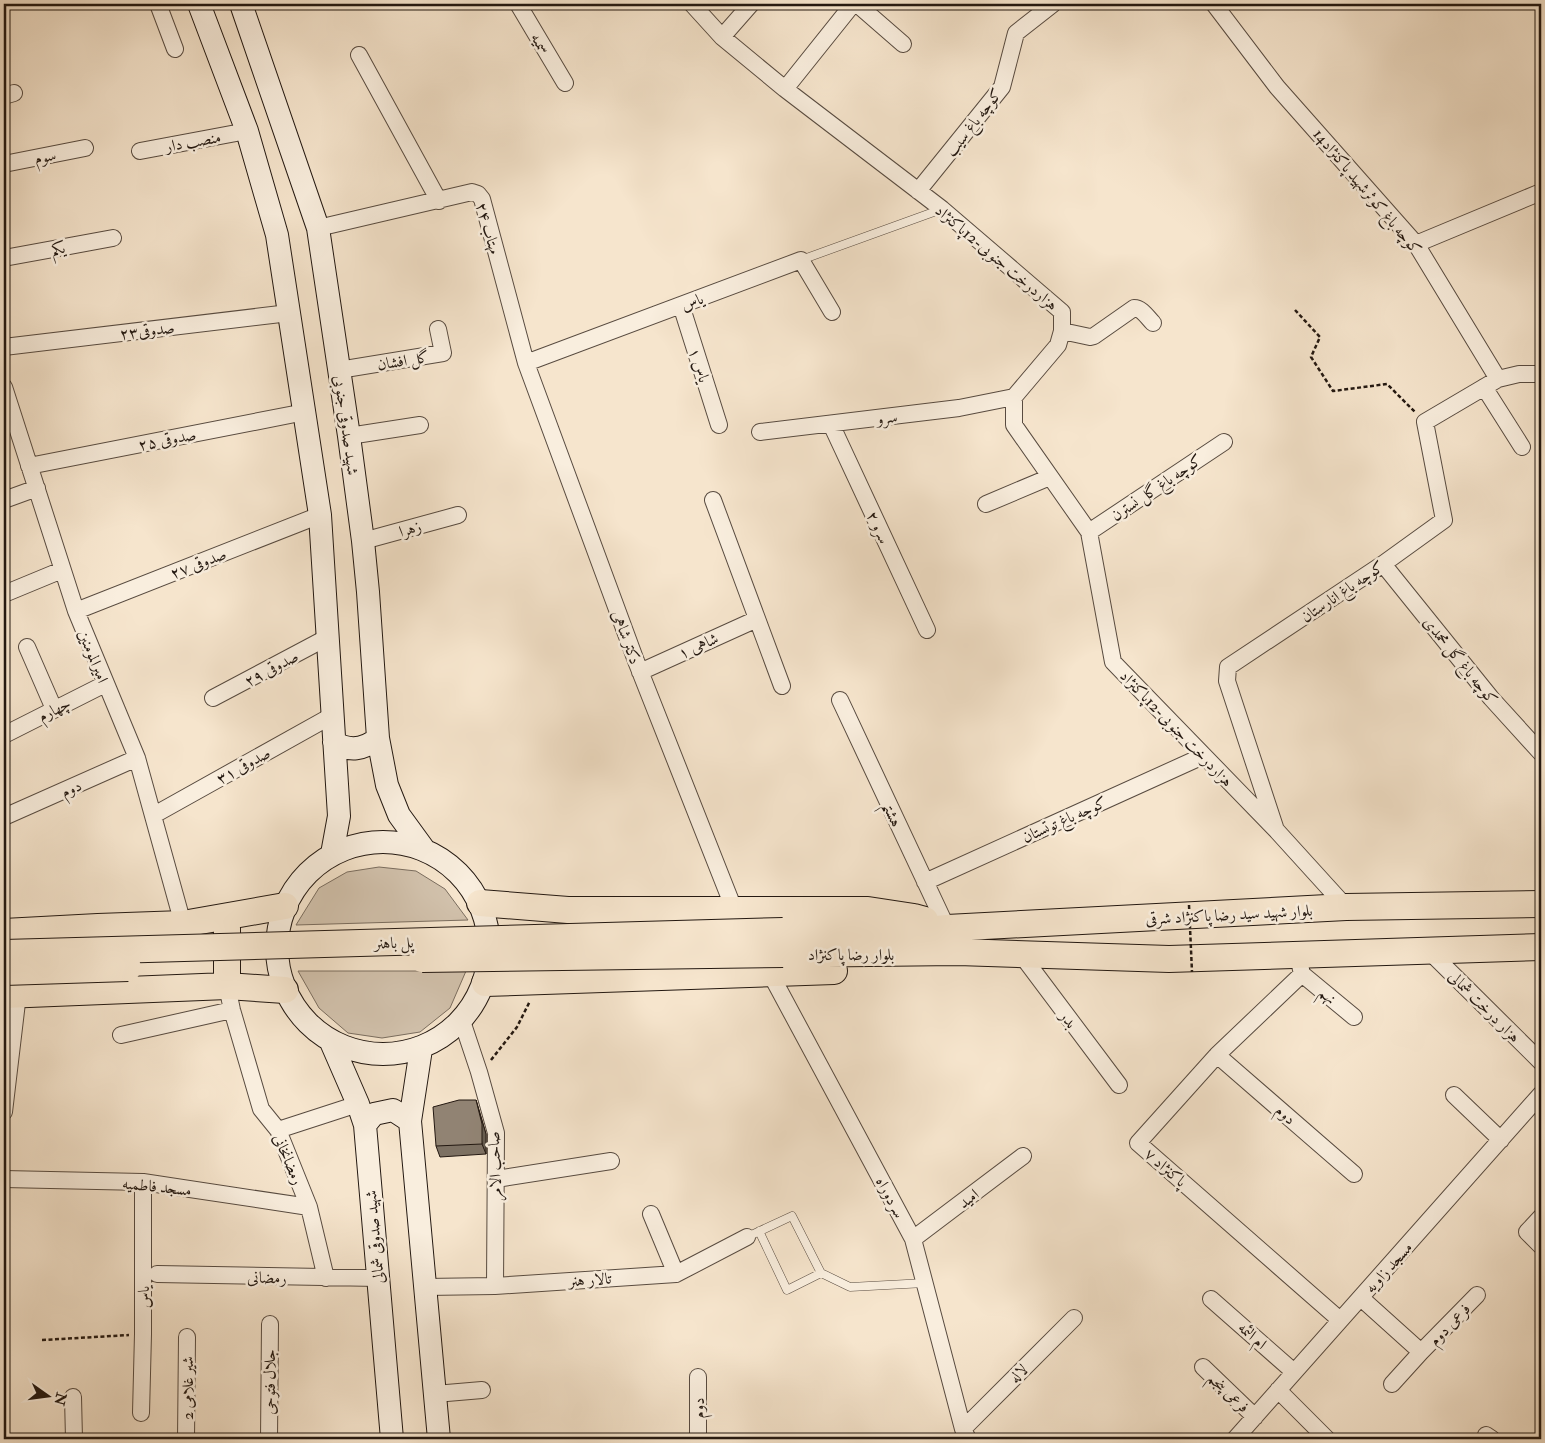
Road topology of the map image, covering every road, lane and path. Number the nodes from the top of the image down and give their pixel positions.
1 (158, 4) edge
2 (199, 4) edge
3 (241, 4) edge
4 (518, 4) edge
5 (692, 4) edge
6 (750, 4) edge
7 (855, 4) edge
8 (1053, 4) edge
9 (1214, 4) edge
10 (722, 37) junction
11 (903, 44) dead end
12 (174, 49) dead end
13 (359, 55) dead end
14 (565, 83) dead end
15 (785, 89) junction
16 (247, 131) junction
17 (85, 148) dead end
18 (140, 150) dead end
19 (4, 164) edge
20 (918, 191) junction
21 (1541, 192) edge
22 (439, 201) junction
23 (942, 209) junction
24 (318, 228) junction
25 (113, 238) dead end
26 (1416, 244) junction
27 (4, 258) edge
28 (801, 260) junction
29 (681, 305) junction
30 (1295, 310) dead end
31 (832, 312) dead end
32 (289, 313) junction
33 (1153, 323) dead end
34 (438, 329) dead end
35 (1062, 332) junction
36 (4, 347) edge
37 (526, 363) junction
38 (339, 370) junction
39 (1541, 374) edge
40 (1491, 383) junction
41 (4, 387) edge
42 (1014, 397) junction
43 (6, 404) edge
44 (305, 412) junction
45 (1425, 422) junction
46 (420, 424) dead end
47 (831, 424) junction
48 (719, 425) dead end
49 (760, 432) dead end
50 (349, 436) junction
51 (1224, 442) dead end
52 (1522, 447) dead end
53 (29, 466) junction
54 (1050, 477) junction
55 (37, 488) junction
56 (4, 500) edge
57 (713, 500) dead end
58 (986, 504) dead end
59 (320, 515) junction
60 (458, 515) dead end
61 (1088, 532) junction
62 (362, 542) junction
63 (1383, 564) junction
64 (62, 570) junction
65 (4, 594) edge
66 (76, 611) junction
67 (757, 618) junction
68 (927, 630) dead end
69 (328, 637) junction
70 (28, 646) dead end
71 (640, 672) junction
72 (105, 684) junction
73 (782, 686) dead end
74 (213, 698) dead end
75 (840, 700) dead end
76 (54, 709) junction
77 (333, 715) junction
78 (4, 736) edge
79 (378, 738) junction
80 (334, 742) junction
81 (1541, 754) edge
82 (1202, 756) junction
83 (137, 758) junction
84 (154, 815) junction
85 (4, 817) edge
86 (1277, 831) junction
87 (423, 848) junction
88 (332, 854) junction
89 (925, 882) junction
90 (480, 903) junction
91 (1541, 904) edge
92 (1189, 905) dead end
93 (285, 906) junction
94 (1346, 908) junction
95 (734, 909) junction
96 (568, 910) junction
97 (226, 916) junction
98 (183, 924) junction
99 (947, 928) junction
100 (4, 932) edge
101 (917, 942) junction
102 (1429, 950) junction
103 (1538, 951) edge
104 (958, 952) junction
105 (4, 953) edge
106 (779, 953) junction
107 (1020, 953) junction
108 (1300, 965) junction
109 (4, 972) edge
110 (1192, 972) dead end
111 (566, 979) junction
112 (539, 982) junction
113 (485, 983) junction
114 (285, 990) junction
115 (11, 994) edge
116 (230, 998) junction
117 (1354, 1017) dead end
118 (462, 1021) junction
119 (121, 1035) dead end
120 (331, 1042) junction
121 (421, 1049) junction
122 (1217, 1055) junction
123 (1541, 1062) edge
124 (479, 1072) junction
125 (1119, 1085) dead end
126 (1541, 1094) edge
127 (1454, 1095) dead end
128 (4, 1112) edge
129 (361, 1114) junction
130 (410, 1121) junction
131 (278, 1130) junction
132 (1501, 1140) junction
133 (1023, 1156) dead end
134 (611, 1161) dead end
135 (1354, 1174) dead end
136 (4, 1179) edge
137 (496, 1179) junction
138 (143, 1182) junction
139 (309, 1207) junction
140 (651, 1214) dead end
141 (1541, 1217) edge
142 (753, 1234) junction
143 (913, 1239) junction
144 (1541, 1246) edge
145 (821, 1273) junction
146 (156, 1274) dead end
147 (676, 1274) junction
148 (326, 1278) junction
149 (378, 1278) junction
150 (925, 1283) junction
151 (495, 1286) junction
152 (425, 1287) junction
153 (1477, 1295) dead end
154 (1361, 1298) junction
155 (1211, 1299) dead end
156 (1074, 1318) dead end
157 (1340, 1320) junction
158 (270, 1324) dead end
159 (143, 1334) junction
160 (187, 1337) dead end
161 (42, 1340) dead end
162 (1421, 1352) junction
163 (1202, 1367) dead end
164 (1294, 1372) junction
165 (698, 1377) dead end
166 (1392, 1384) dead end
167 (482, 1390) dead end
168 (1278, 1390) junction
169 (434, 1394) junction
170 (73, 1397) dead end
171 (141, 1413) dead end
172 (1255, 1417) junction
173 (966, 1434) edge
174 (74, 1439) edge
175 (186, 1439) edge
176 (269, 1439) edge
177 (392, 1439) edge
178 (439, 1439) edge
179 (698, 1439) edge
180 (1235, 1439) edge
181 (1327, 1439) edge

1 - 12 street
2 - 16 main road
3 - 24 main road, شهید صدوقی جنوبی
4 - 14 street, سمیه
5 - 10 street, هزاردرخت جنوبی-12پاکنژاد
6 - 10 street
7 - 11 street
7 - 15 street
8 - 20 street, کوچه باغ سیب
9 - 26 street, کوچه باغ کوثرشهید پاکنژاد14
10 - 15 street, هزاردرخت جنوبی-12پاکنژاد
13 - 22 street
15 - 20 street, هزاردرخت جنوبی-12پاکنژاد
16 - 18 street, منصب دار
16 - 32 main road
17 - 19 street, سوم
20 - 23 street, هزاردرخت جنوبی-12پاکنژاد
21 - 26 street
22 - 24 street, مهتاب ۲۴
22 - 37 street, مهتاب ۲۴
23 - 28 lane
23 - 35 street, هزاردرخت جنوبی-12پاکنژاد
24 - 38 main road, شهید صدوقی جنوبی
25 - 27 street, یکم
26 - 40 street, کوچه باغ کوثرشهید پاکنژاد14
28 - 29 street, یاس
28 - 31 street
29 - 37 street, یاس
29 - 48 street, یاس ۱
30 - 45 path
32 - 36 street, صدوقی۲۳
32 - 44 main road
33 - 35 street
34 - 38 street, گل افشان
35 - 42 street, هزاردرخت جنوبی-12پاکنژاد
37 - 71 street, دکتر شاهی
38 - 50 main road, شهید صدوقی جنوبی
39 - 40 street
40 - 45 street
40 - 52 street, کوچه باغ کوثرشهید پاکنژاد14
41 - 43 street, امیرالمومنین
42 - 47 street, سرو
42 - 54 street, هزاردرخت جنوبی-12پاکنژاد
43 - 53 street, امیرالمومنین
44 - 53 street, صدوقی ۲۵
44 - 59 main road
45 - 63 street, کوچه باغ انارستان
46 - 50 street
47 - 49 street, سرو
47 - 68 street, سرو ۲
50 - 62 main road, شهید صدوقی جنوبی
51 - 61 street, کوچه باغ گل نسترن
53 - 55 street, امیرالمومنین
54 - 58 street
54 - 61 street, هزاردرخت جنوبی-12پاکنژاد
55 - 56 street
55 - 64 street, امیرالمومنین
57 - 67 street
59 - 66 street, صدوقی ۲۷
59 - 69 main road
60 - 62 street, زهرا
61 - 82 street, هزاردرخت جنوبی-12پاکنژاد
62 - 79 main road, شهید صدوقی جنوبی
63 - 81 street, کوچه باغ گل محمدی
63 - 86 street, کوچه باغ انارستان
64 - 65 street
64 - 66 street, امیرالمومنین
66 - 72 street, امیرالمومنین
67 - 71 street, شاهی ۱
67 - 73 street
69 - 74 street, صدوقی ۲۹
69 - 77 main road
70 - 76 street
71 - 95 street, دکتر شاهی
72 - 76 street, چهارم
72 - 83 street, امیرالمومنین
75 - 89 street, هشتم
76 - 78 street, چهارم
77 - 80 main road
77 - 84 street, صدوقی ۳۱
79 - 80 main road
79 - 87 main road, شهید صدوقی جنوبی
80 - 88 main road
82 - 86 street, هزاردرخت جنوبی-12پاکنژاد
82 - 89 street, کوچه باغ توتستان
83 - 84 street, امیرالمومنین
83 - 85 street, دوم
84 - 98 street, امیرالمومنین
86 - 94 street, هزاردرخت جنوبی-12پاکنژاد
87 - 88 main road
87 - 90 main road
88 - 93 main road
89 - 99 street, هشتم
90 - 96 main road
90 - 113 main road
91 - 94 main road, بلوار شهید سید رضا پاکنژاد شرقی
92 - 110 path, bridge
93 - 97 main road
93 - 114 main road
94 - 99 main road, بلوار شهید سید رضا پاکنژاد شرقی
95 - 96 main road
95 - 99 main road
96 - 111 main road
97 - 98 main road
97 - 116 main road
98 - 100 main road
99 - 101 main road, بلوار شهید سید رضا پاکنژاد شرقی
101 - 104 main road
101 - 106 main road, بلوار رضا پاکنژاد
102 - 103 main road
102 - 108 main road
102 - 123 street, هزار درخت شمالی
104 - 106 main road
104 - 107 main road
105 - 106 main road, پل باهنر, bridge
106 - 109 main road, پل باهنر, bridge
106 - 111 main road
106 - 143 street, سردوراه
107 - 108 main road
107 - 125 street, بدر
108 - 117 street, نهم
108 - 122 street, پاکنژاد ۷
111 - 112 main road
112 - 113 main road
112 - 124 path
113 - 118 main road
114 - 116 main road
114 - 120 main road
115 - 116 main road
115 - 128 street
116 - 119 street
116 - 131 street, رمضانخانی
118 - 121 main road
118 - 124 street, صاحب الامر
120 - 121 main road
120 - 129 main road, شهید صدوقی شمالی
121 - 130 main road
122 - 135 street, دوم
122 - 157 street, پاکنژاد ۷
124 - 137 street, صاحب الامر
126 - 132 street, مسجد زاویه
127 - 132 street
129 - 130 main road
129 - 131 street
129 - 149 main road, شهید صدوقی شمالی
130 - 152 main road
131 - 139 street, رمضانخانی
132 - 154 street, مسجد زاویه
133 - 143 street, امید
134 - 137 street
136 - 138 street, مسجد فاطمیه
137 - 151 street, صاحب الامر
138 - 139 street, مسجد فاطمیه
138 - 159 street, یاس
139 - 148 street, رمضانخانی
140 - 147 street
141 - 144 street
142 - 145 lane
142 - 145 lane
142 - 147 street, تالار هنر
143 - 150 street, سردوراه
145 - 150 lane
146 - 148 street, رمضانی
147 - 151 street, تالار هنر
148 - 149 street, رمضانی
149 - 177 main road, شهید صدوقی شمالی
150 - 173 street, سردوراه
151 - 152 street, تالار هنر
152 - 169 main road
153 - 162 street, فرعی دوم
154 - 157 street, مسجد زاویه
154 - 162 street, فرعی دوم
155 - 164 street, ام الئمه
156 - 173 street, لاله
157 - 164 street, مسجد زاویه
158 - 176 street, جلال فتوحی
159 - 161 path
159 - 171 street, یاس
160 - 175 street, شیر غلامی 2
162 - 166 street, فرعی دوم
163 - 172 street, فرعی پنجم
164 - 168 street, مسجد زاویه
165 - 179 street, دوم
167 - 169 street
168 - 172 street, مسجد زاویه
168 - 181 street
169 - 178 main road
170 - 174 street
172 - 180 street, مسجد زاویه

